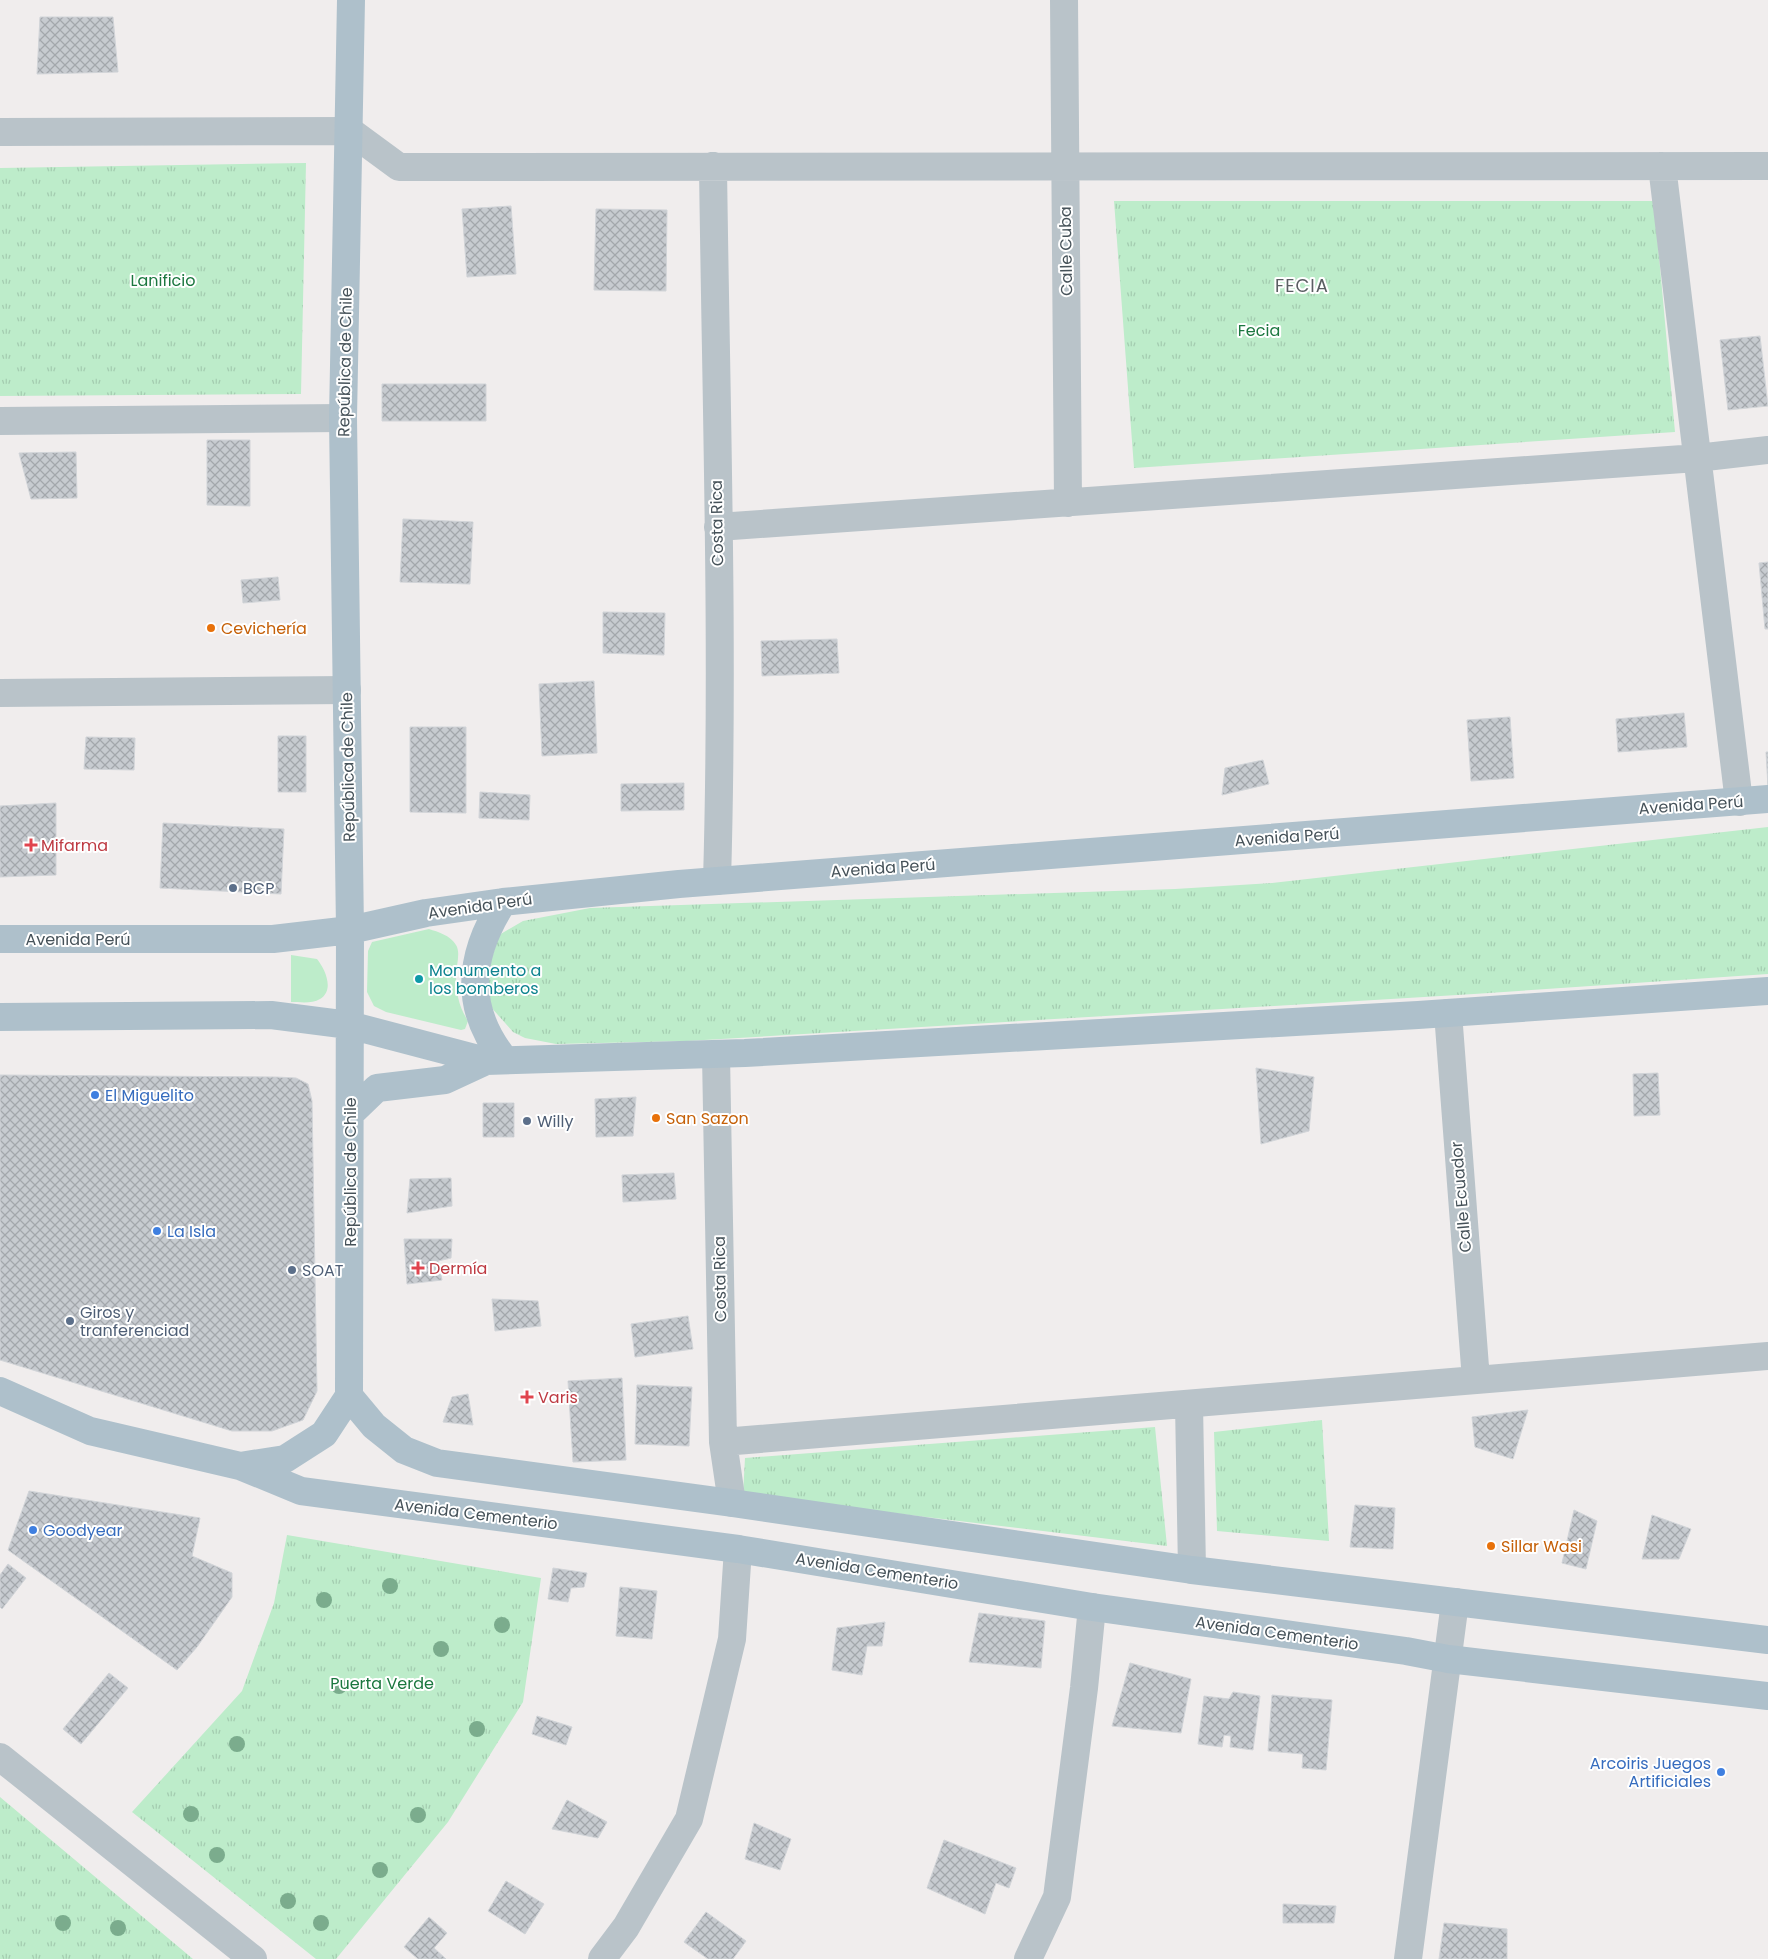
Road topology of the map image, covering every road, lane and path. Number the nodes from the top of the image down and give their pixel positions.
1 (351, 0) edge
2 (1064, 0) edge
3 (350, 131) junction
4 (0, 132) edge
5 (713, 166) junction
6 (1065, 166) junction
7 (1662, 166) junction
8 (1768, 166) edge
9 (344, 418) junction
10 (0, 421) edge
11 (1768, 450) edge
12 (1697, 458) junction
13 (1068, 503) junction
14 (718, 528) junction
15 (347, 690) junction
16 (0, 692) edge
17 (1768, 799) edge
18 (1739, 802) junction
19 (717, 881) junction
20 (503, 902) junction
21 (350, 930) junction
22 (0, 939) edge
23 (1768, 991) edge
24 (1448, 1013) junction
25 (0, 1017) edge
26 (349, 1025) junction
27 (716, 1055) junction
28 (495, 1060) junction
29 (350, 1114) junction
30 (1768, 1356) edge
31 (1476, 1380) junction
32 (0, 1391) edge
33 (349, 1396) junction
34 (1189, 1404) junction
35 (724, 1442) junction
36 (240, 1466) junction
37 (732, 1503) junction
38 (738, 1549) junction
39 (1192, 1570) junction
40 (1455, 1602) junction
41 (1092, 1607) junction
42 (1768, 1640) edge
43 (1448, 1658) junction
44 (1768, 1696) edge
45 (0, 1757) edge
46 (253, 1959) edge
47 (602, 1959) edge
48 (1028, 1959) edge
49 (1408, 1959) edge

1 - 3 main road, República de Chile
2 - 6 street, Calle Cuba
3 - 4 street
3 - 5 street
3 - 9 main road, República de Chile
5 - 6 street
5 - 14 street, Costa Rica
6 - 7 street
6 - 13 street, Calle Cuba
7 - 8 street
7 - 12 street
9 - 10 street
9 - 15 main road, República de Chile
11 - 12 street
12 - 13 street
12 - 18 street
13 - 14 street
14 - 19 street, Costa Rica
15 - 16 street
15 - 21 main road, República de Chile
17 - 18 main road, Avenida Perú
18 - 19 main road, Avenida Perú
19 - 20 main road, Avenida Perú
20 - 21 main road, Avenida Perú
20 - 28 main road
21 - 22 main road, Avenida Perú
21 - 26 main road, República de Chile
23 - 24 main road
24 - 27 main road
24 - 31 street, Calle Ecuador
25 - 26 main road
26 - 28 main road
26 - 29 main road, República de Chile
27 - 28 main road
27 - 35 street, Costa Rica
28 - 29 main road
29 - 33 main road, República de Chile
30 - 31 street
31 - 34 street
32 - 36 main road, Avenida Cementerio
33 - 36 main road
33 - 37 main road
34 - 35 street
34 - 39 street
35 - 37 street, Costa Rica
36 - 38 main road, Avenida Cementerio
37 - 39 main road
38 - 41 main road, Avenida Cementerio
38 - 47 street
39 - 40 main road
40 - 42 main road
40 - 43 street
41 - 43 main road, Avenida Cementerio
41 - 48 street
43 - 44 main road, Avenida Cementerio
43 - 49 street
45 - 46 street

